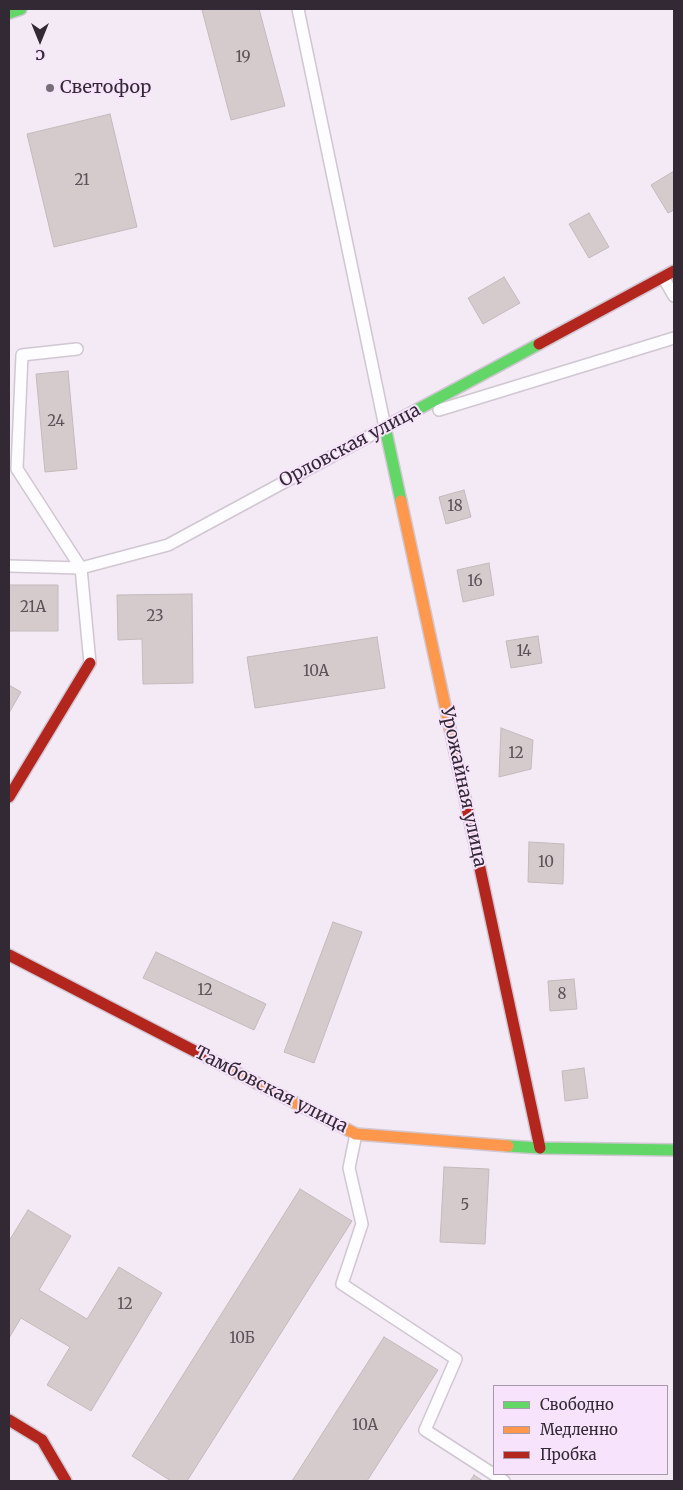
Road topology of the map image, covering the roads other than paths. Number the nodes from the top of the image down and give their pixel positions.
1 (22, 9) edge
2 (298, 9) edge
3 (9, 13) edge
4 (674, 271) edge
5 (663, 277) junction
6 (674, 296) edge
7 (674, 338) edge
8 (78, 349) dead end
9 (385, 427) junction
10 (9, 566) edge
11 (81, 568) junction
12 (90, 663) joint
13 (9, 797) edge
14 (9, 955) edge
15 (356, 1134) junction
16 (540, 1148) junction
17 (674, 1150) edge
18 (9, 1420) edge
19 (493, 1474) edge
20 (66, 1481) edge

1 - 3 street
2 - 9 lane
4 - 5 street, Орловская улица
5 - 6 lane
5 - 9 street, Орловская улица
7 - 9 lane
8 - 11 lane
9 - 11 lane, Орловская улица
9 - 16 street, Урожайная улица
10 - 11 lane, Орловская улица
11 - 12 lane
12 - 13 street
14 - 15 street, Тамбовская улица
15 - 16 street, Тамбовская улица
15 - 19 lane
16 - 17 street, Тамбовская улица
18 - 20 street

